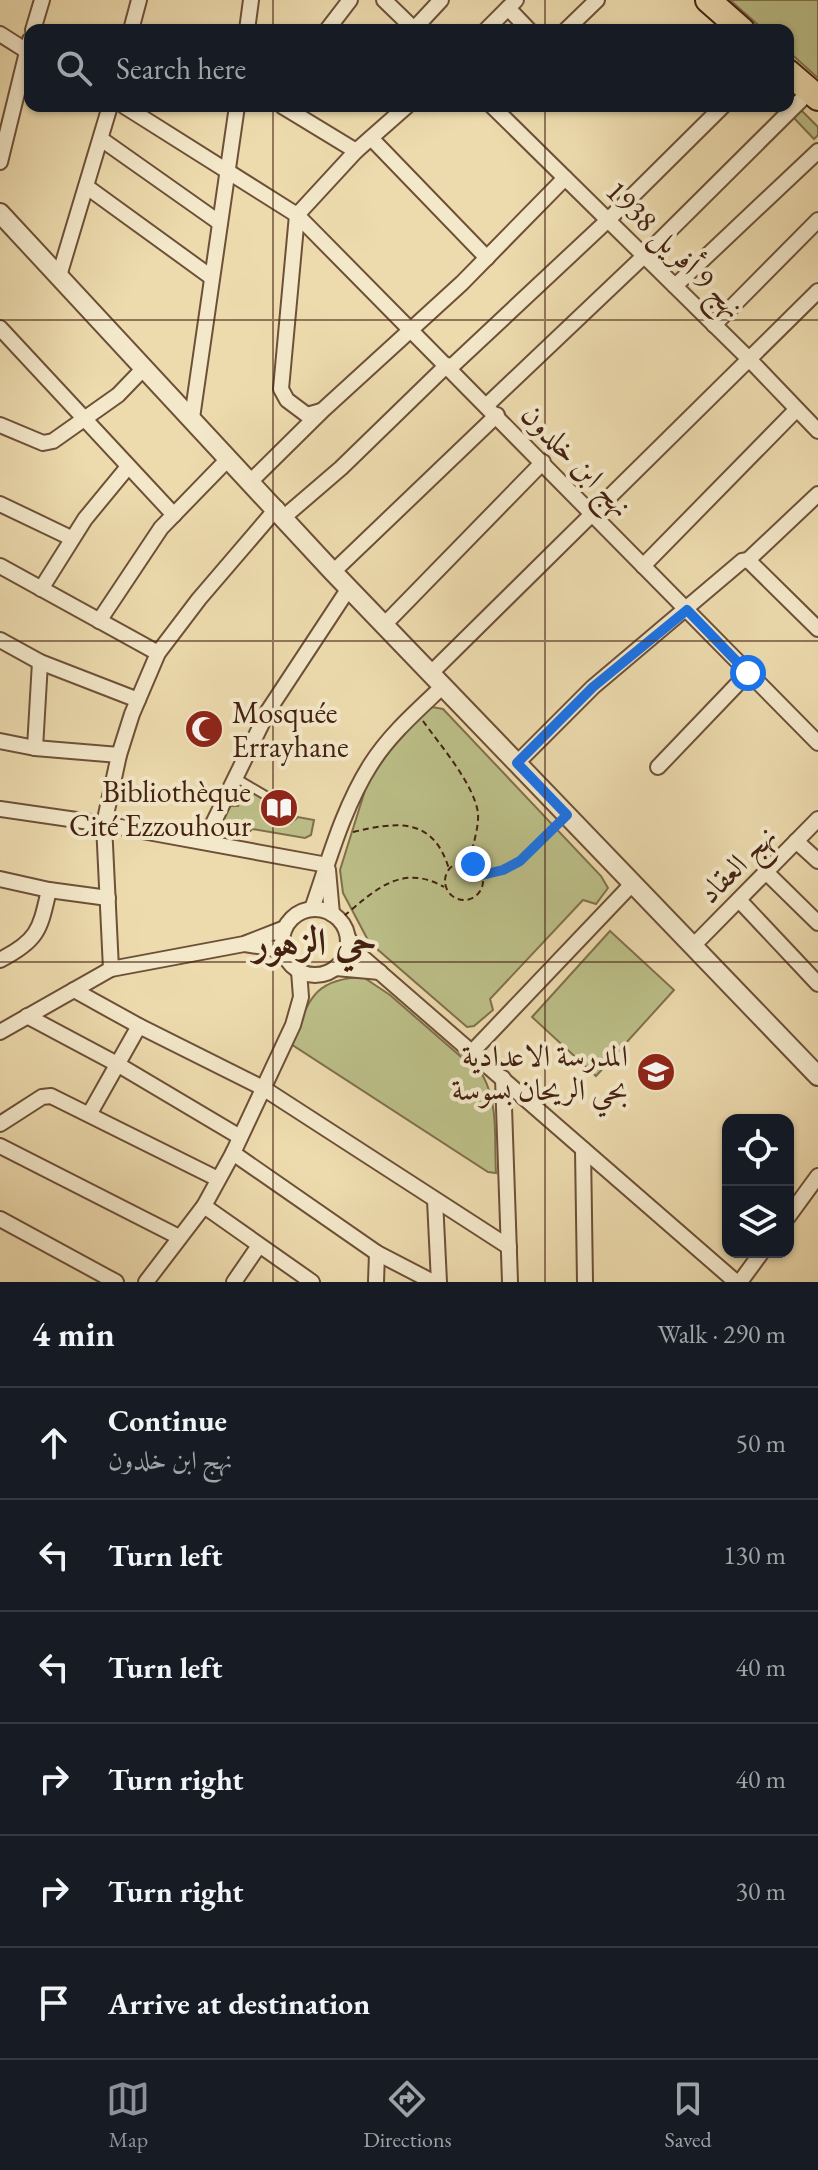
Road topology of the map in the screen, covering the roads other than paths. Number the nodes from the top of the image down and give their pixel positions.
1 (42, 0) edge
2 (139, 0) edge
3 (251, 0) edge
4 (350, 0) edge
5 (384, 0) edge
6 (441, 0) edge
7 (597, 0) edge
8 (688, 0) edge
9 (708, 0) edge
10 (512, 4) edge
11 (35, 24) edge
12 (133, 24) edge
13 (248, 24) edge
14 (332, 24) edge
15 (409, 24) edge
16 (419, 24) edge
17 (492, 24) edge
18 (525, 24) edge
19 (572, 24) edge
20 (715, 24) edge
21 (735, 24) edge
22 (0, 34) edge
23 (24, 46) edge
24 (24, 68) edge
25 (794, 81) edge
26 (806, 100) edge
27 (108, 112) edge
28 (133, 112) edge
29 (236, 112) edge
30 (292, 112) edge
31 (400, 112) edge
32 (498, 112) edge
33 (717, 112) edge
34 (794, 112) edge
35 (371, 138) junction
36 (101, 139) junction
37 (356, 151) junction
38 (818, 151) edge
39 (0, 162) edge
40 (228, 172) junction
41 (565, 178) junction
42 (87, 187) junction
43 (0, 213) edge
44 (297, 215) junction
45 (608, 220) junction
46 (818, 220) edge
47 (220, 223) junction
48 (644, 256) junction
49 (487, 258) junction
50 (59, 276) junction
51 (211, 277) junction
52 (675, 286) junction
53 (818, 291) edge
54 (714, 325) junction
55 (0, 328) edge
56 (410, 330) junction
57 (749, 359) junction
58 (448, 366) junction
59 (144, 368) junction
60 (324, 409) junction
61 (492, 410) junction
62 (796, 410) junction
63 (192, 418) junction
64 (84, 419) junction
65 (0, 425) edge
66 (818, 431) edge
67 (229, 458) junction
68 (543, 462) junction
69 (127, 468) junction
70 (251, 481) junction
71 (818, 494) edge
72 (0, 504) edge
73 (280, 513) junction
74 (593, 513) junction
75 (174, 515) junction
76 (71, 538) junction
77 (748, 560) junction
78 (0, 566) edge
79 (643, 566) junction
80 (333, 572) junction
81 (349, 588) junction
82 (41, 589) junction
83 (687, 610) junction
84 (99, 621) junction
85 (384, 625) junction
86 (818, 629) edge
87 (0, 640) edge
88 (158, 653) junction
89 (40, 662) junction
90 (748, 673) junction
91 (437, 679) junction
92 (138, 700) junction
93 (0, 741) edge
94 (818, 743) edge
95 (35, 748) junction
96 (119, 755) junction
97 (517, 763) junction
98 (658, 767) dead end
99 (234, 777) junction
100 (275, 801) dead end
101 (0, 809) edge
102 (818, 819) edge
103 (104, 824) junction
104 (796, 841) junction
105 (204, 842) junction
106 (818, 861) edge
107 (327, 865) junction
108 (766, 872) junction
109 (3, 881) edge
110 (633, 883) junction
111 (49, 890) junction
112 (108, 898) junction
113 (739, 900) junction
114 (312, 909) junction
115 (336, 917) junction
116 (818, 923) edge
117 (285, 928) junction
118 (348, 938) junction
119 (244, 944) junction
120 (693, 946) junction
121 (282, 950) junction
122 (0, 960) edge
123 (336, 968) junction
124 (111, 969) junction
125 (299, 971) junction
126 (380, 972) junction
127 (320, 975) junction
128 (818, 984) edge
129 (74, 990) junction
130 (301, 997) junction
131 (27, 1016) junction
132 (139, 1026) junction
133 (0, 1032) edge
134 (472, 1052) junction
135 (117, 1064) junction
136 (818, 1076) edge
137 (503, 1078) junction
138 (263, 1088) junction
139 (90, 1113) junction
140 (0, 1124) edge
141 (240, 1137) junction
142 (0, 1146) edge
143 (583, 1149) junction
144 (233, 1153) junction
145 (818, 1176) edge
146 (218, 1179) junction
147 (435, 1200) junction
148 (204, 1206) junction
149 (794, 1209) edge
150 (0, 1219) edge
151 (179, 1237) junction
152 (258, 1247) junction
153 (509, 1247) junction
154 (377, 1253) junction
155 (757, 1258) edge
156 (585, 1277) edge
157 (116, 1282) edge
158 (146, 1282) edge
159 (234, 1282) edge
160 (312, 1282) edge
161 (376, 1282) edge
162 (436, 1282) edge
163 (510, 1282) edge
164 (597, 1282) edge
165 (738, 1282) edge

1 - 11 street
2 - 12 street
3 - 13 street
4 - 14 street
5 - 15 street
6 - 16 street
7 - 19 street
8 - 20 highway
9 - 21 highway
10 - 17 street
10 - 18 street
22 - 23 street
24 - 39 street
25 - 26 highway
27 - 36 street
28 - 40 street, نهج ابن خلدون
29 - 40 street
30 - 37 street
31 - 35 street
32 - 41 street, نهج 9 أفريل 1938
33 - 45 street
34 - 48 street
35 - 37 street
35 - 49 street
36 - 42 street
36 - 47 street
37 - 44 street
38 - 52 street
40 - 44 street, نهج ابن خلدون
40 - 47 street
41 - 45 street, نهج 9 أفريل 1938
41 - 49 street
42 - 50 street
42 - 51 street
43 - 50 street
44 - 56 street, نهج ابن خلدون
44 - 60 street
45 - 48 street, نهج 9 أفريل 1938
45 - 58 street
46 - 54 street
47 - 51 street
48 - 52 street, نهج 9 أفريل 1938
48 - 61 street
49 - 56 street
50 - 59 street
51 - 63 street
52 - 54 street, نهج 9 أفريل 1938
53 - 57 street
54 - 57 street, نهج 9 أفريل 1938
55 - 64 street
56 - 58 street, نهج ابن خلدون
56 - 60 street
57 - 62 street, نهج 9 أفريل 1938
57 - 74 street
58 - 61 street, نهج ابن خلدون
58 - 73 street
59 - 63 street
59 - 64 street
60 - 70 street
61 - 68 street, نهج ابن خلدون
61 - 80 street
62 - 66 street, نهج 9 أفريل 1938
62 - 79 street
63 - 67 street
64 - 65 street
64 - 69 street
67 - 70 street
67 - 75 street
68 - 74 street, نهج ابن خلدون
68 - 85 street
69 - 75 street
69 - 76 street
70 - 73 street
71 - 77 street
72 - 76 street
73 - 80 street
73 - 88 street
74 - 79 street, نهج ابن خلدون
74 - 91 street
75 - 84 street
76 - 82 street
77 - 83 street
77 - 86 street
78 - 82 street
79 - 83 street, نهج ابن خلدون
80 - 81 street
81 - 85 street
81 - 99 street
82 - 84 street
83 - 90 street, نهج ابن خلدون
83 - 97 street
84 - 88 street
85 - 91 street
87 - 89 street
88 - 92 street
89 - 92 street
89 - 95 street
90 - 94 street, نهج ابن خلدون
90 - 98 street
91 - 97 street
91 - 107 street
92 - 96 street
93 - 95 street
95 - 96 street
96 - 103 street
97 - 110 street
99 - 100 lane
99 - 105 street
101 - 103 street
102 - 104 street, نهج العقاد
103 - 105 street
103 - 112 street
104 - 106 street
104 - 108 street, نهج العقاد
105 - 107 street
107 - 114 street
107 - 115 street
108 - 113 street, نهج العقاد
108 - 116 street
109 - 111 street
110 - 120 street
110 - 134 street
111 - 112 street
111 - 122 street
112 - 124 street
113 - 120 street, نهج العقاد
113 - 128 street
114 - 115 street
114 - 117 street
115 - 118 street
117 - 119 street
117 - 121 street
118 - 123 street
118 - 126 street
119 - 121 street
119 - 124 street
120 - 136 street
121 - 125 street
123 - 126 street
123 - 127 street
124 - 129 street
125 - 127 street
125 - 130 street
126 - 134 street
127 - 130 street
129 - 131 street
129 - 132 street
130 - 138 street
131 - 133 street
131 - 135 street
132 - 135 street
132 - 138 street
134 - 137 street
135 - 139 street
135 - 141 street
137 - 143 street
137 - 153 street
138 - 141 street
138 - 147 street
139 - 140 street
139 - 146 street
141 - 144 street
142 - 151 street
143 - 156 street
143 - 165 street
144 - 146 street
144 - 154 street
145 - 149 street
146 - 148 street
147 - 153 street
147 - 162 street
148 - 151 street
148 - 152 street
150 - 157 street
151 - 158 street
152 - 159 street
152 - 160 street
153 - 163 street
154 - 161 street
154 - 162 street
155 - 165 street
156 - 164 street

